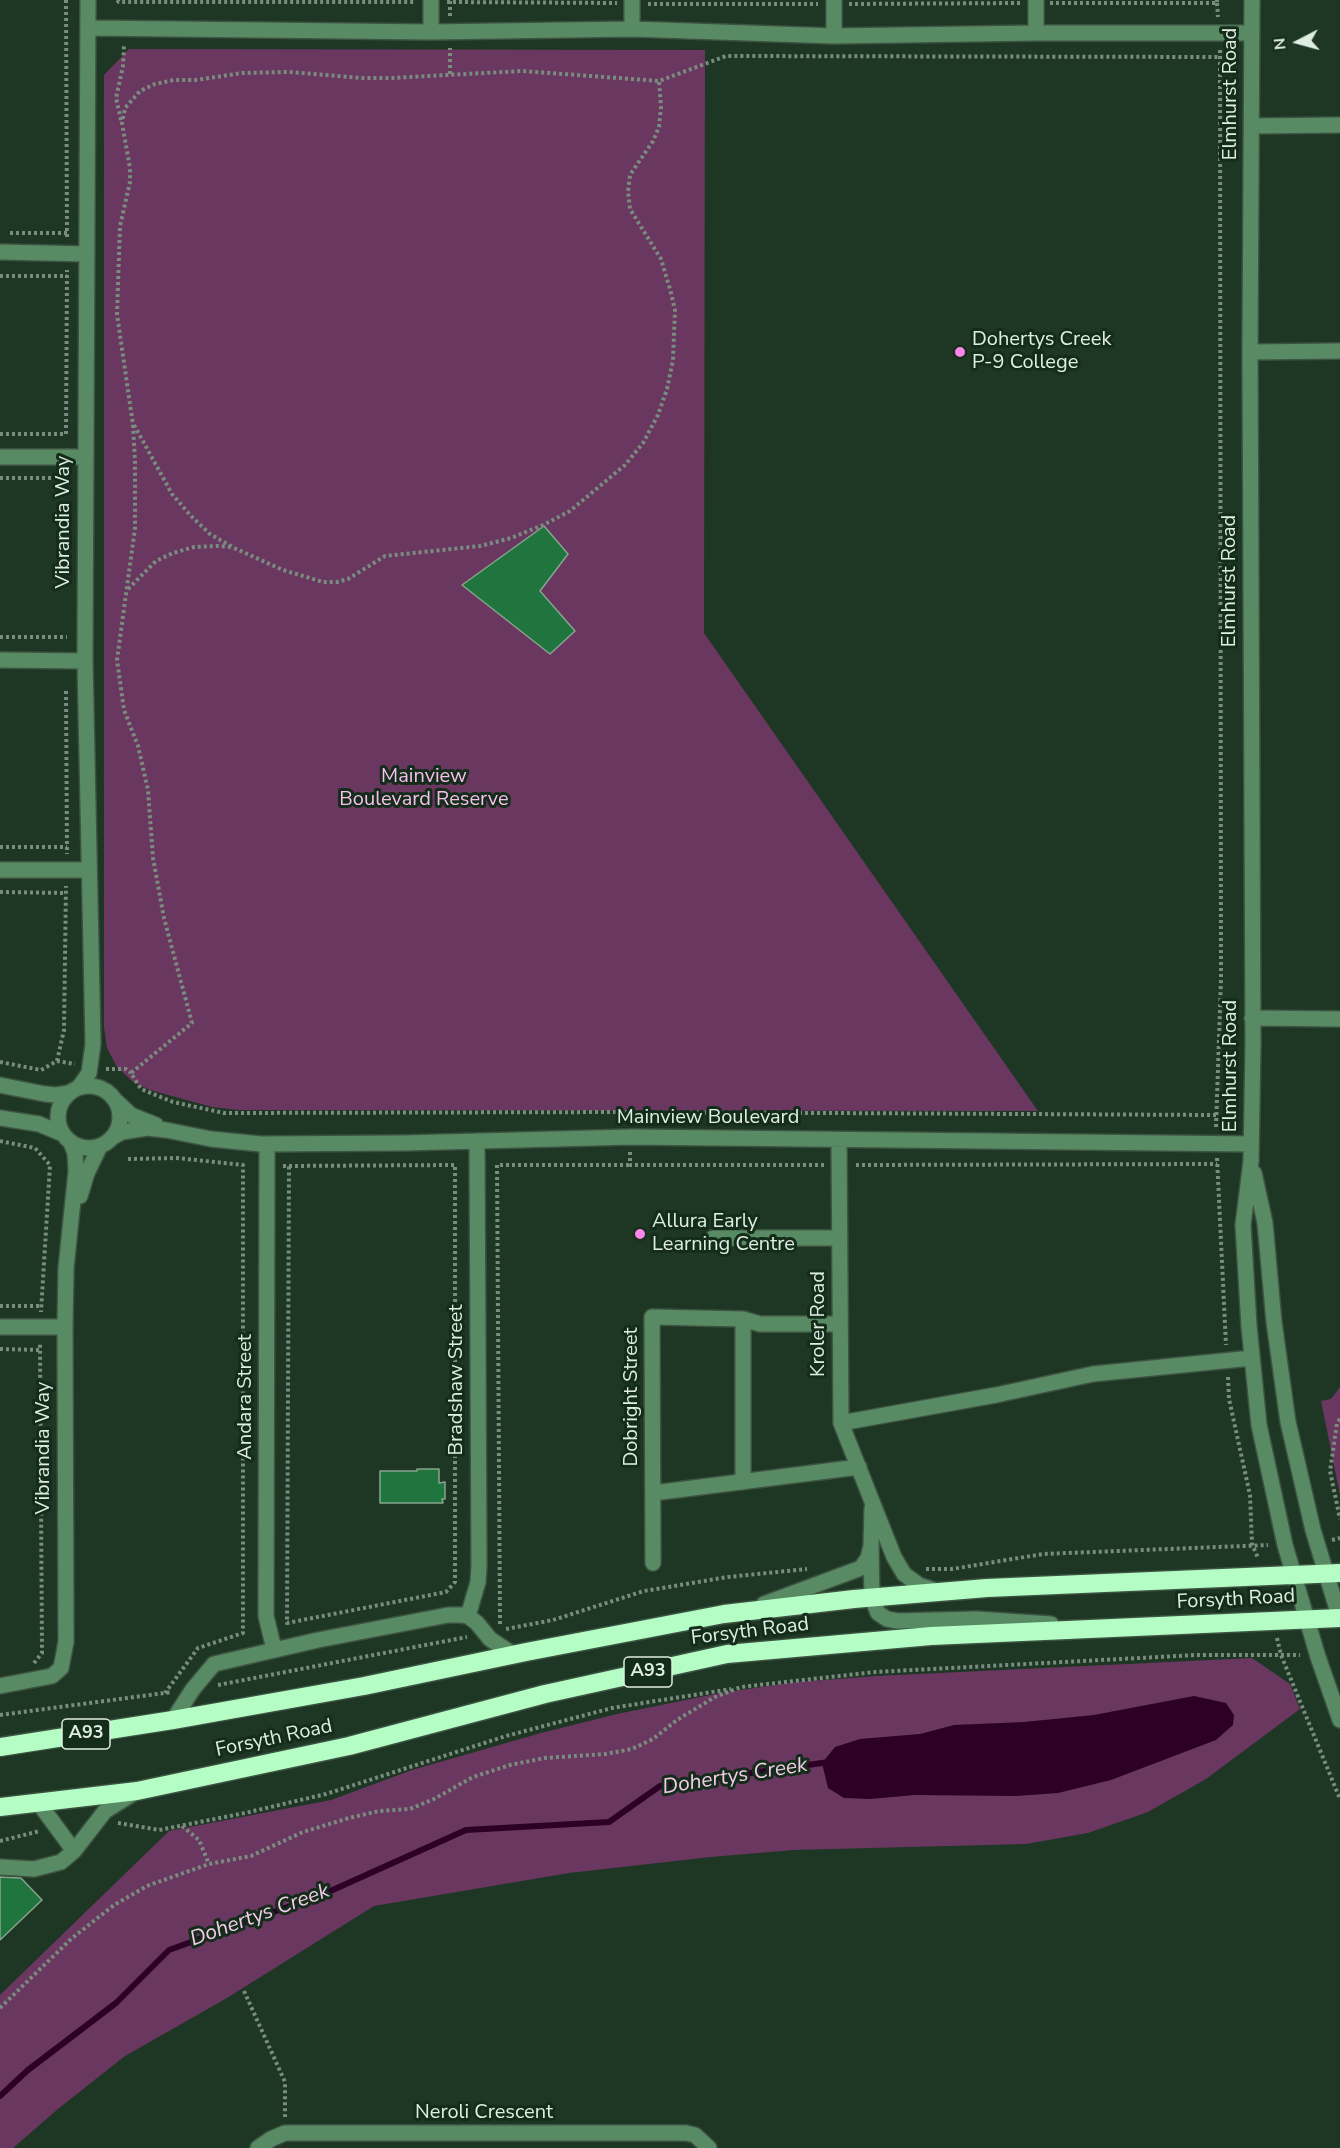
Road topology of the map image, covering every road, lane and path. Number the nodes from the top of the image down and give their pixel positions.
1 (88, 0) edge
2 (117, 0) edge
3 (1252, 0) edge
4 (407, 1) edge
5 (431, 1) edge
6 (1013, 1) edge
7 (1036, 1) edge
8 (1058, 1) edge
9 (1217, 1) edge
10 (126, 2) junction
11 (609, 2) edge
12 (632, 2) edge
13 (654, 2) edge
14 (811, 2) edge
15 (834, 2) edge
16 (854, 2) edge
17 (88, 28) junction
18 (124, 28) junction
19 (632, 29) junction
20 (431, 32) junction
21 (1036, 33) junction
22 (1252, 33) junction
23 (1220, 34) junction
24 (834, 36) junction
25 (1220, 57) junction
26 (659, 81) junction
27 (122, 123) junction
28 (1340, 125) edge
29 (1252, 126) junction
30 (0, 233) edge
31 (67, 233) dead end
32 (0, 252) edge
33 (87, 254) junction
34 (0, 276) edge
35 (67, 276) dead end
36 (1340, 351) edge
37 (1250, 352) junction
38 (133, 425) junction
39 (66, 434) dead end
40 (0, 457) edge
41 (68, 457) junction
42 (86, 457) junction
43 (0, 478) edge
44 (68, 478) junction
45 (67, 489) dead end
46 (234, 548) junction
47 (128, 590) junction
48 (67, 626) dead end
49 (0, 637) edge
50 (66, 637) junction
51 (0, 660) edge
52 (66, 661) junction
53 (85, 661) junction
54 (0, 847) edge
55 (67, 847) junction
56 (0, 870) edge
57 (67, 870) junction
58 (89, 870) junction
59 (0, 892) edge
60 (66, 893) junction
61 (1252, 1018) junction
62 (1340, 1019) edge
63 (93, 1044) junction
64 (0, 1062) edge
65 (0, 1085) edge
66 (74, 1090) junction
67 (112, 1097) junction
68 (633, 1112) junction
69 (1216, 1115) junction
70 (0, 1118) edge
71 (166, 1130) junction
72 (631, 1137) junction
73 (67, 1139) junction
74 (839, 1140) junction
75 (0, 1141) edge
76 (477, 1141) junction
77 (107, 1142) junction
78 (267, 1144) junction
79 (1216, 1144) junction
80 (1251, 1144) junction
81 (128, 1159) dead end
82 (1251, 1161) junction
83 (1217, 1164) junction
84 (839, 1165) junction
85 (630, 1166) junction
86 (289, 1167) joint
87 (71, 1227) junction
88 (714, 1238) dead end
89 (840, 1238) junction
90 (0, 1306) edge
91 (41, 1306) junction
92 (742, 1319) junction
93 (840, 1324) junction
94 (0, 1327) edge
95 (40, 1327) junction
96 (65, 1327) junction
97 (0, 1350) edge
98 (39, 1350) junction
99 (1252, 1358) junction
100 (1227, 1359) junction
101 (1340, 1419) edge
102 (841, 1423) junction
103 (859, 1467) junction
104 (743, 1482) junction
105 (652, 1493) junction
106 (872, 1503) junction
107 (1340, 1519) edge
108 (871, 1546) junction
109 (653, 1563) dead end
110 (1333, 1573) edge
111 (1264, 1575) junction
112 (1294, 1575) junction
113 (939, 1592) junction
114 (872, 1598) junction
115 (724, 1614) junction
116 (468, 1616) junction
117 (1307, 1619) junction
118 (1340, 1619) edge
119 (1272, 1622) junction
120 (1095, 1629) junction
121 (500, 1630) dead end
122 (274, 1649) junction
123 (514, 1654) junction
124 (1281, 1655) junction
125 (1318, 1655) junction
126 (33, 1664) dead end
127 (0, 1686) edge
128 (741, 1687) junction
129 (165, 1693) dead end
130 (173, 1720) junction
131 (1340, 1720) edge
132 (0, 1747) edge
133 (137, 1791) junction
134 (1340, 1799) edge
135 (38, 1802) junction
136 (0, 1807) edge
137 (97, 1821) junction
138 (55, 1826) junction
139 (182, 1826) junction
140 (0, 1841) edge
141 (74, 1851) junction
142 (209, 1864) junction
143 (0, 1868) edge
144 (244, 1991) dead end
145 (0, 2008) edge
146 (285, 2133) junction
147 (492, 2141) edge
148 (258, 2148) edge
149 (709, 2148) edge

1 - 17 street, Vibrandia Way
2 - 10 path
3 - 22 street, Elmhurst Road
4 - 5 path
4 - 10 path
5 - 11 path
5 - 20 street
6 - 7 path
6 - 16 path
7 - 8 path
7 - 21 street
8 - 9 path
9 - 23 path
10 - 18 path
11 - 12 path
12 - 13 path
12 - 19 street
13 - 14 path
14 - 15 path
15 - 16 path
15 - 24 street
17 - 18 street
17 - 33 street, Vibrandia Way
18 - 20 street
18 - 27 path
19 - 20 street
19 - 24 street
21 - 23 street
21 - 24 street
22 - 23 street
22 - 29 street, Elmhurst Road
23 - 25 path
25 - 26 path
25 - 69 path
26 - 27 path
26 - 46 path
27 - 38 path
28 - 29 street
29 - 37 street, Elmhurst Road
30 - 31 path
32 - 33 street
33 - 42 street, Vibrandia Way
34 - 35 path
36 - 37 street
37 - 61 street, Elmhurst Road
38 - 46 path
38 - 47 path
39 - 41 path
40 - 41 street
41 - 42 street
41 - 44 path
42 - 53 street, Vibrandia Way
43 - 44 path
44 - 45 path
46 - 47 path
47 - 68 path
48 - 50 path
49 - 50 path
50 - 52 path
51 - 52 street
52 - 53 street
52 - 55 path
53 - 58 street, Vibrandia Way
54 - 55 path
55 - 57 path
56 - 57 street
57 - 58 street
57 - 60 path
58 - 63 street, Vibrandia Way
59 - 60 path
60 - 64 path
61 - 62 street
61 - 80 street, Elmhurst Road
63 - 66 street, Vibrandia Way
63 - 67 street, Vibrandia Way
65 - 66 street
66 - 67 street
66 - 73 street
67 - 71 street, Mainview Boulevard
67 - 77 street
68 - 69 path
68 - 72 path
69 - 79 path
70 - 73 street
71 - 77 street, Mainview Boulevard
71 - 78 street, Mainview Boulevard
72 - 74 street, Mainview Boulevard
72 - 76 street, Mainview Boulevard
72 - 85 path
73 - 77 street
73 - 87 street, Vibrandia Way
74 - 79 street, Mainview Boulevard
74 - 84 street, Kroler Road
75 - 91 path
76 - 78 street, Mainview Boulevard
76 - 116 street, Bradshaw Street
77 - 87 street, Vibrandia Way
78 - 122 street, Andara Street
79 - 80 street, Mainview Boulevard
79 - 83 path
80 - 82 street, Elmhurst Road
81 - 129 path
82 - 99 street, Elmhurst Road
82 - 110 street, Elmhurst Road
83 - 84 path
83 - 100 path
84 - 85 path
84 - 89 street, Kroler Road
85 - 121 path
86 - 86 path
87 - 96 street, Vibrandia Way
88 - 89 street
89 - 93 street, Kroler Road
90 - 91 path
91 - 95 path
92 - 93 street, Dobright Street
92 - 104 street
92 - 105 street, Dobright Street
93 - 102 street, Kroler Road
94 - 95 street
95 - 96 street
95 - 98 path
96 - 127 street, Vibrandia Way
97 - 98 path
98 - 126 path
99 - 100 street
99 - 112 street, Elmhurst Road
100 - 102 street
100 - 111 path
101 - 107 path
102 - 103 street, Kroler Road
103 - 104 street, Dobright Street
103 - 106 street, Kroler Road
104 - 105 street, Dobright Street
105 - 109 street, Dobright Street
106 - 108 street
106 - 113 street, Kroler Road
108 - 114 street
108 - 115 street
110 - 112 highway, Forsyth Road / A93
110 - 118 street, Elmhurst Road
111 - 112 highway, Forsyth Road / A93
111 - 113 highway, Forsyth Road / A93
112 - 117 street, Elmhurst Road
113 - 114 highway, Forsyth Road / A93
114 - 115 highway, Forsyth Road / A93
114 - 120 street
115 - 123 highway, Forsyth Road / A93
116 - 122 street
116 - 123 street
117 - 118 highway, Forsyth Road / A93
117 - 119 highway, Forsyth Road / A93
117 - 125 street, Elmhurst Road
119 - 120 highway, Forsyth Road / A93
119 - 124 path
120 - 133 highway, Forsyth Road / A93
122 - 130 street
123 - 130 highway, Forsyth Road / A93
124 - 125 path
124 - 128 path
124 - 134 path
125 - 131 street, Elmhurst Road
128 - 139 path
128 - 142 path
130 - 132 highway, Forsyth Road / A93
133 - 135 highway, Forsyth Road / A93
133 - 137 street
135 - 136 highway, Forsyth Road / A93
135 - 138 street
137 - 139 path
137 - 141 street
138 - 140 path
138 - 141 street
139 - 142 path
141 - 143 street
142 - 145 path
144 - 146 path
146 - 147 street, Neroli Crescent
146 - 148 street, Neroli Crescent
147 - 149 street, Neroli Crescent

